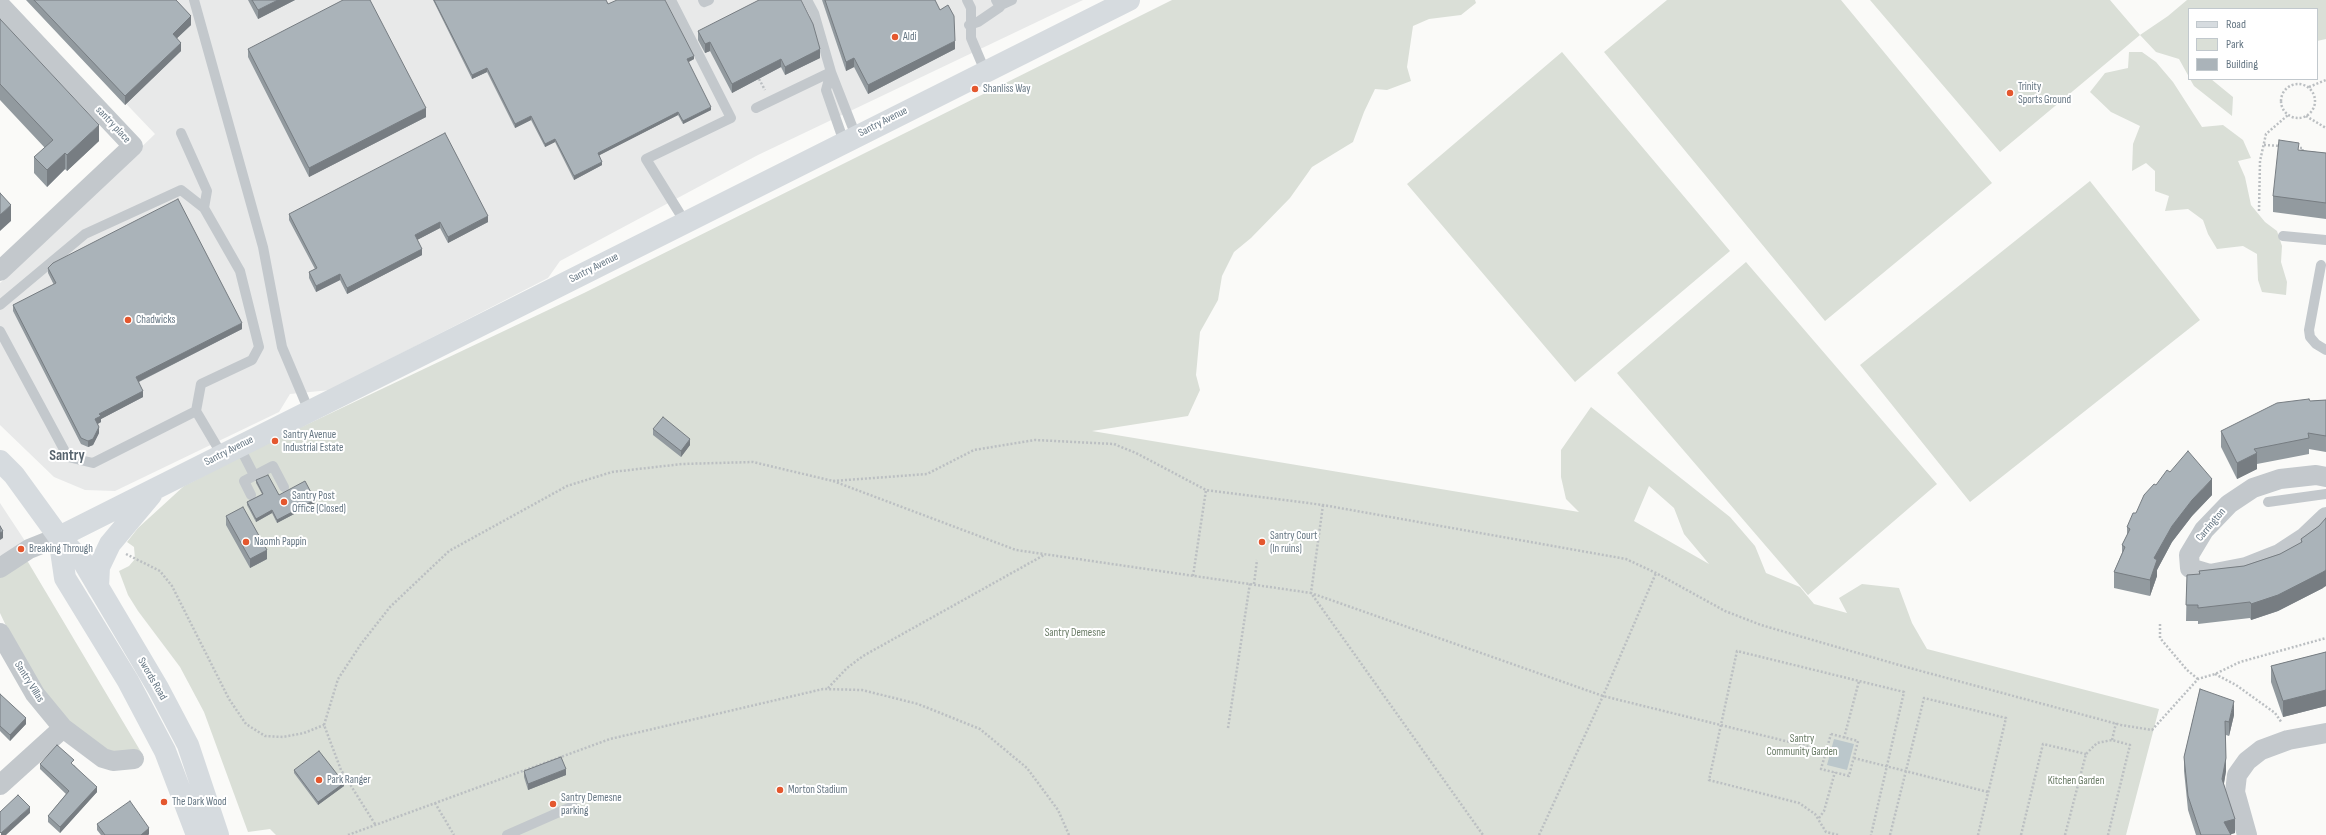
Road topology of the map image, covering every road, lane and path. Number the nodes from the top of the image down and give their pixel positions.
1 (194, 0) edge
2 (671, 0) edge
3 (703, 0) edge
4 (709, 0) edge
5 (807, 0) edge
6 (967, 0) edge
7 (1012, 0) edge
8 (998, 3) edge
9 (1117, 3) edge
10 (0, 5) edge
11 (969, 25) junction
12 (985, 71) junction
13 (831, 72) junction
14 (2326, 80) edge
15 (2309, 87) junction
16 (756, 108) dead end
17 (2288, 115) junction
18 (2306, 116) junction
19 (2326, 128) edge
20 (181, 133) dead end
21 (850, 139) junction
22 (2264, 145) junction
23 (2287, 147) edge
24 (2295, 148) edge
25 (2302, 154) edge
26 (204, 208) junction
27 (2259, 211) dead end
28 (685, 222) junction
29 (2284, 236) dead end
30 (2326, 240) edge
31 (2320, 265) dead end
32 (0, 271) edge
33 (0, 305) edge
34 (0, 331) edge
35 (2326, 350) edge
36 (196, 410) junction
37 (309, 411) junction
38 (230, 451) junction
39 (0, 461) edge
40 (254, 475) junction
41 (2326, 477) edge
42 (833, 481) junction
43 (284, 486) dead end
44 (157, 488) junction
45 (1206, 490) junction
46 (2326, 494) edge
47 (251, 495) dead end
48 (2268, 502) dead end
49 (1323, 505) junction
50 (2326, 517) edge
51 (59, 537) junction
52 (120, 550) dead end
53 (1044, 555) junction
54 (1257, 560) dead end
55 (0, 568) edge
56 (1656, 573) junction
57 (1193, 576) junction
58 (1250, 583) junction
59 (1254, 584) junction
60 (98, 587) junction
61 (1311, 593) junction
62 (2160, 624) dead end
63 (0, 633) edge
64 (2326, 638) edge
65 (2215, 674) junction
66 (2198, 679) junction
67 (1859, 681) junction
68 (827, 689) junction
69 (1603, 696) junction
70 (1720, 724) junction
71 (2116, 724) junction
72 (324, 725) junction
73 (63, 728) junction
74 (1228, 728) dead end
75 (1844, 738) junction
76 (2323, 739) edge
77 (2112, 740) junction
78 (2288, 740) junction
79 (1826, 751) junction
80 (2086, 754) junction
81 (1854, 758) junction
82 (134, 759) dead end
83 (1887, 767) junction
84 (1905, 771) junction
85 (1835, 772) junction
86 (0, 785) edge
87 (1988, 792) junction
88 (435, 803) junction
89 (573, 806) dead end
90 (189, 812) junction
91 (1819, 818) junction
92 (375, 824) junction
93 (183, 835) edge
94 (197, 835) edge
95 (218, 835) edge
96 (348, 835) edge
97 (454, 835) edge
98 (507, 835) edge
99 (1069, 835) edge
100 (1483, 835) edge
101 (1539, 835) edge
102 (1838, 835) edge
103 (1871, 835) edge
104 (1890, 835) edge
105 (1978, 835) edge
106 (2021, 835) edge
107 (2065, 835) edge
108 (2108, 835) edge
109 (2248, 835) edge

1 - 37 lane
2 - 28 lane
3 - 4 lane
5 - 13 lane
6 - 11 lane
7 - 8 lane
8 - 11 lane
9 - 12 main road, Santry Avenue
10 - 32 street, santry place
11 - 12 lane
12 - 21 main road, Santry Avenue
13 - 16 lane
13 - 21 lane
14 - 15 path
15 - 17 path
15 - 18 path
17 - 18 path
17 - 22 path
18 - 19 path
20 - 26 lane
21 - 28 main road, Santry Avenue
22 - 23 path
22 - 27 path
24 - 25 path
26 - 33 lane
26 - 36 lane
28 - 37 main road, Santry Avenue
29 - 30 lane
31 - 35 lane
34 - 36 lane
36 - 38 lane
37 - 38 main road, Santry Avenue
38 - 40 lane
38 - 44 main road, Santry Avenue
39 - 51 main road, Swords Road
40 - 43 lane
40 - 47 lane
41 - 50 street, Carrington
42 - 45 path
42 - 53 path
42 - 72 path
44 - 51 main road, Santry Avenue
44 - 60 main road
45 - 49 path
45 - 57 path
46 - 48 lane
49 - 56 path
49 - 61 path
51 - 55 street
51 - 60 main road, Swords Road
51 - 90 main road, Swords Road
52 - 72 path
53 - 57 path
53 - 68 path
54 - 59 path
56 - 69 path
56 - 71 path
57 - 58 path
58 - 59 path
58 - 74 path
59 - 61 path
60 - 95 main road, Swords Road
61 - 69 path
61 - 100 path
62 - 66 path
63 - 73 street, Santry Villas
64 - 65 path
65 - 66 path
65 - 78 path
66 - 71 path
67 - 70 path
67 - 75 path
67 - 83 path
68 - 88 path
68 - 99 path
69 - 70 path
69 - 101 path
70 - 79 path
70 - 91 path
71 - 77 path
72 - 92 path
73 - 82 street, Santry Villas
73 - 86 street
75 - 79 path
75 - 81 path
76 - 78 street
77 - 80 path
77 - 108 path
78 - 109 street
79 - 85 path
80 - 106 path
80 - 107 path
81 - 83 path
81 - 85 path
83 - 84 path
83 - 103 path
84 - 87 path
84 - 87 path
84 - 104 path
85 - 91 path
87 - 105 path
88 - 92 path
88 - 97 path
89 - 98 lane
90 - 93 main road
90 - 94 main road, Swords Road
91 - 102 path
92 - 96 path

